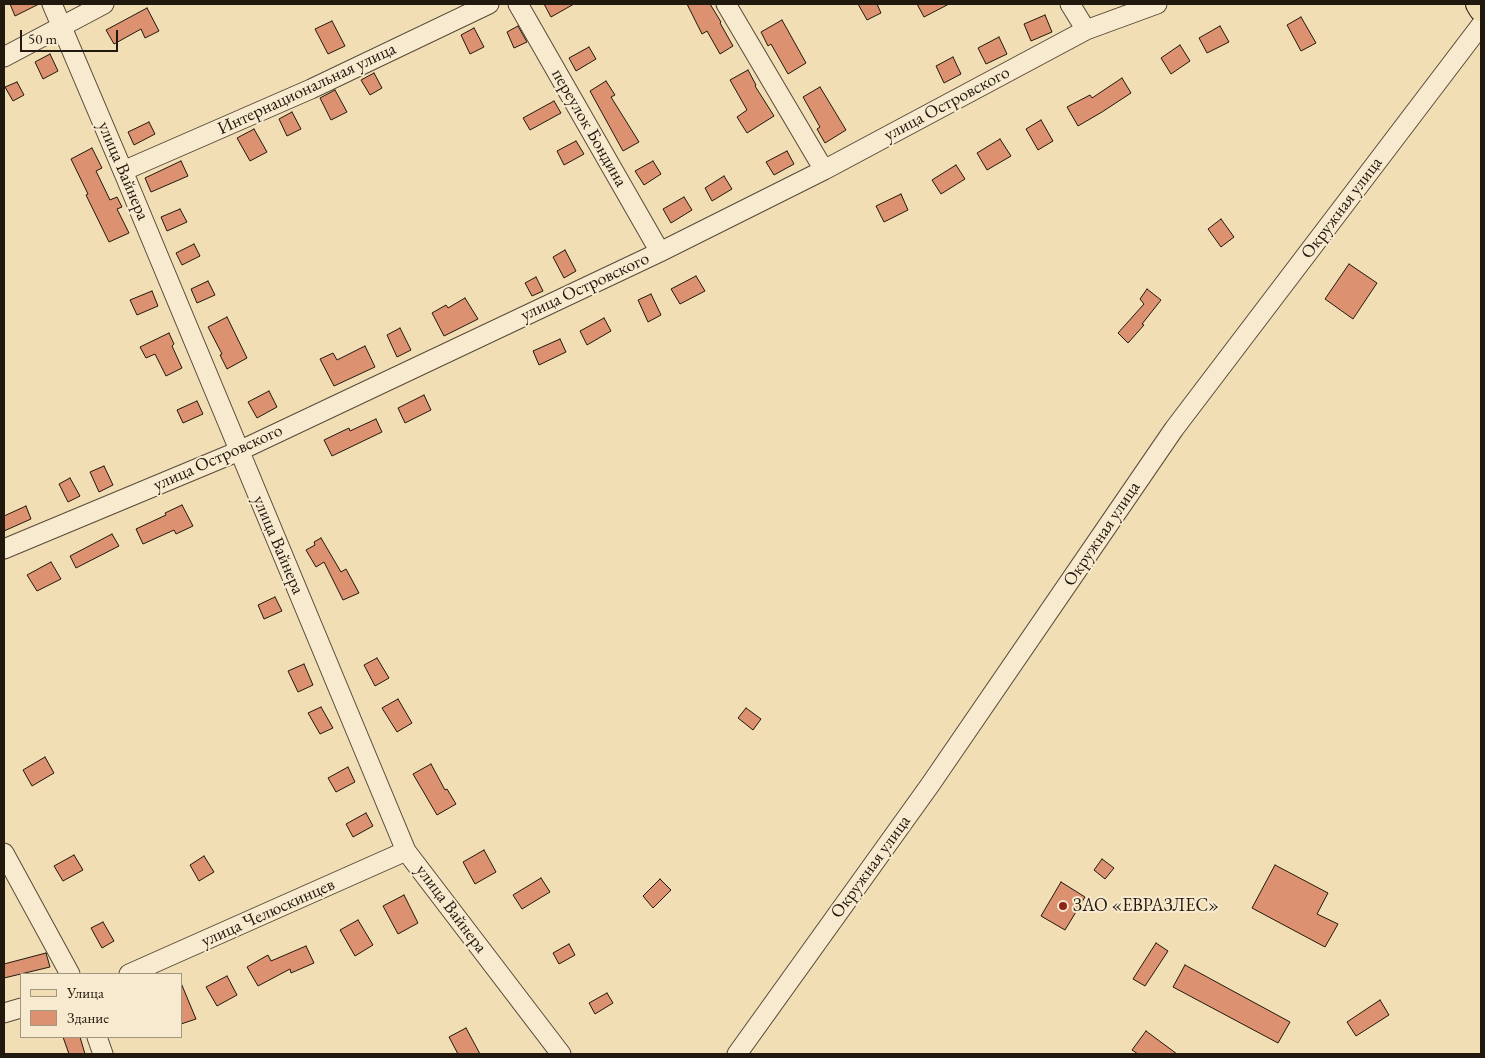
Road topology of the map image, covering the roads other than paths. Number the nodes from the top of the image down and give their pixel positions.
1 (52, 4) edge
2 (104, 4) edge
3 (489, 4) edge
4 (518, 4) edge
5 (726, 4) edge
6 (1070, 4) edge
7 (1157, 4) edge
8 (1478, 4) edge
9 (1481, 9) edge
10 (1481, 24) edge
11 (60, 26) junction
12 (1086, 30) junction
13 (4, 57) edge
14 (824, 170) junction
15 (123, 171) junction
16 (660, 252) junction
17 (239, 450) junction
18 (4, 549) edge
19 (406, 852) junction
20 (4, 853) edge
21 (69, 973) edge
22 (131, 973) edge
23 (20, 1008) edge
24 (4, 1013) edge
25 (97, 1038) edge
26 (103, 1054) edge
27 (561, 1054) edge
28 (737, 1054) edge

1 - 11 street, улица Вайнера
2 - 11 street
3 - 15 street, Интернациональная улица
4 - 16 street, переулок Бондина
5 - 14 street
6 - 12 street
7 - 12 street, улица Островского
8 - 9 main road
10 - 28 street, Окружная улица
11 - 13 street
11 - 15 street, улица Вайнера
12 - 14 street, улица Островского
14 - 16 street, улица Островского
15 - 17 street, улица Вайнера
16 - 17 street, улица Островского
17 - 18 street, улица Островского
17 - 19 street, улица Вайнера
19 - 22 street, улица Челюскинцев
19 - 27 street, улица Вайнера
20 - 21 street
23 - 24 street
25 - 26 street

